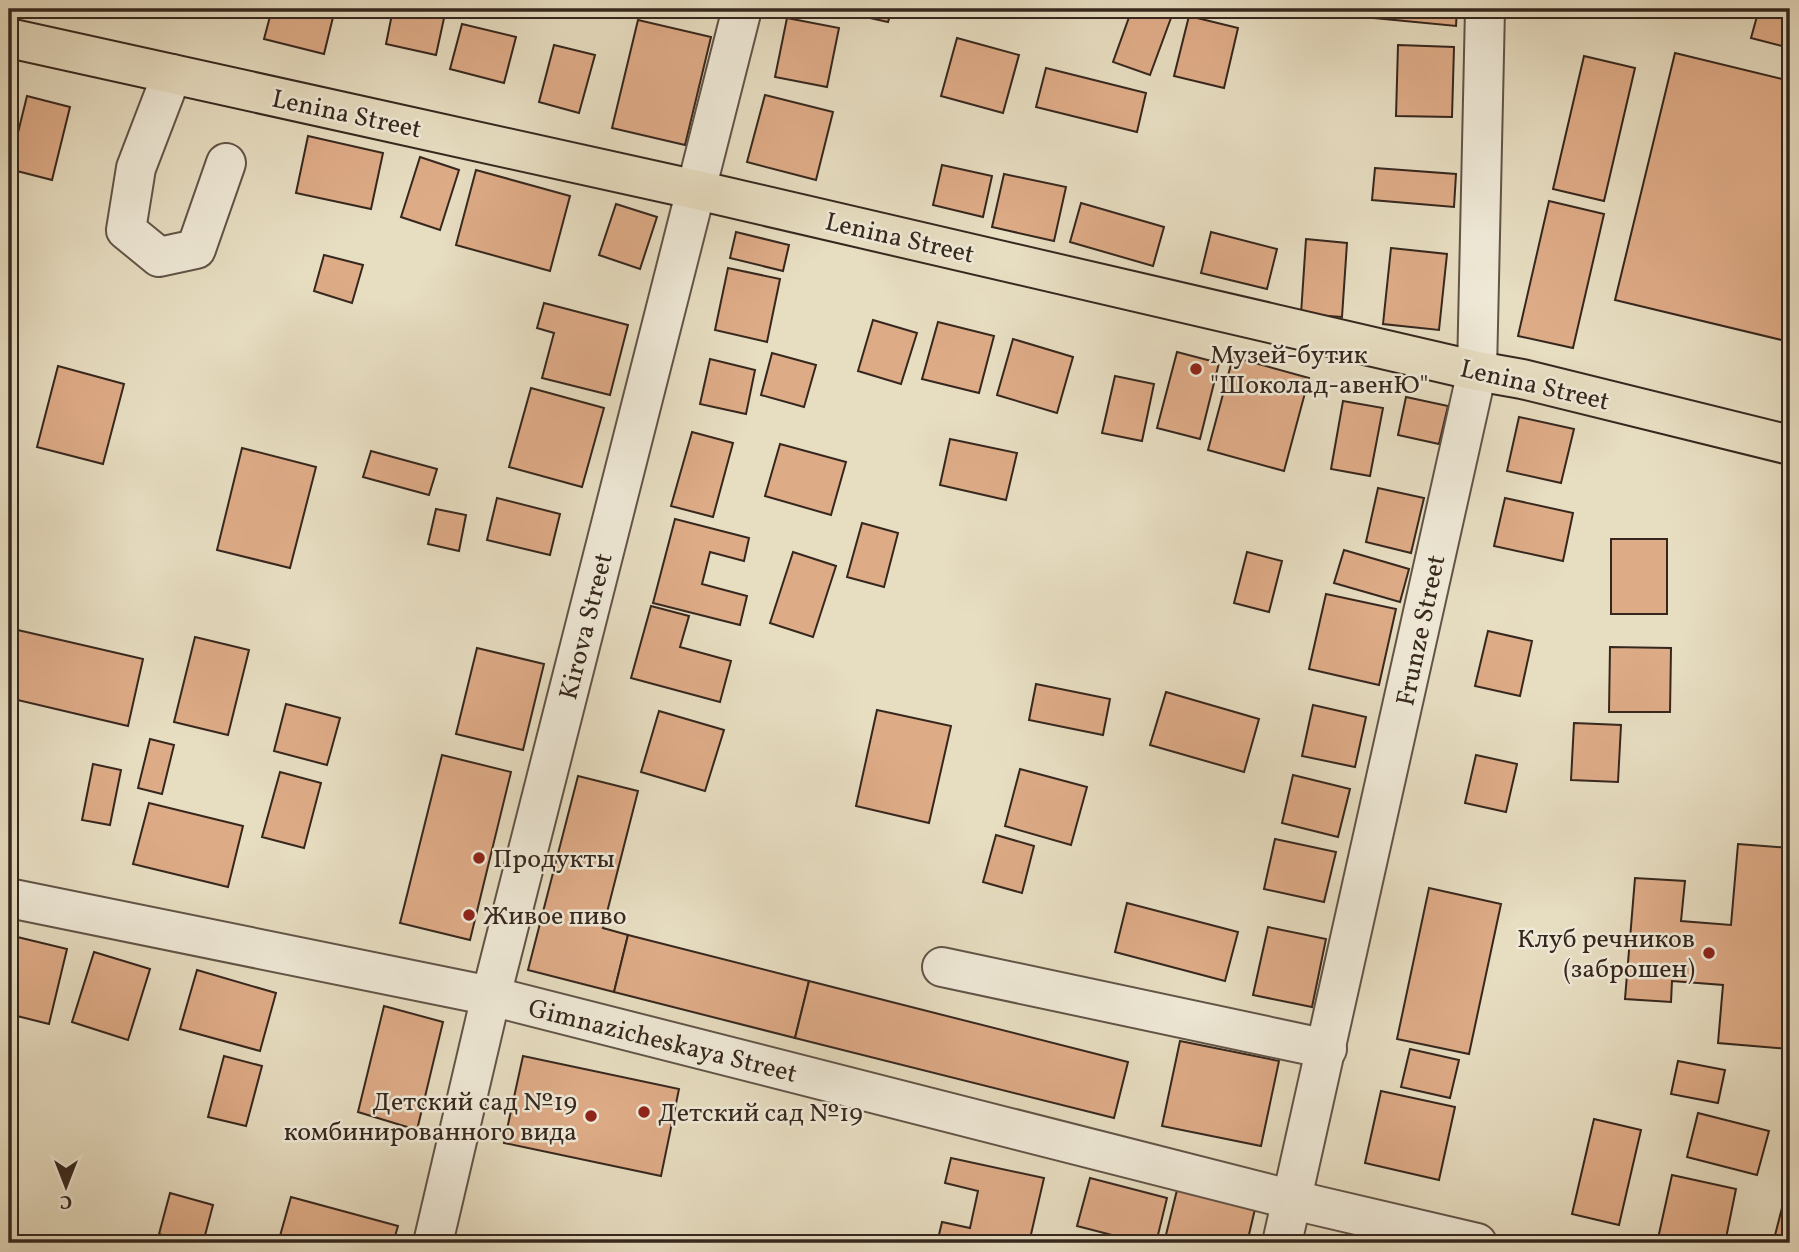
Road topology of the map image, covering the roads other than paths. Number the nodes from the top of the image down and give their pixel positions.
1 (742, 9) edge
2 (1485, 9) edge
3 (9, 38) edge
4 (172, 74) junction
5 (226, 163) dead end
6 (697, 190) junction
7 (1477, 371) junction
8 (1790, 445) edge
9 (9, 898) edge
10 (942, 967) dead end
11 (491, 996) junction
12 (1327, 1049) junction
13 (1293, 1200) junction
14 (433, 1243) edge
15 (1282, 1243) edge
16 (1477, 1243) edge

1 - 6 street, Kirova Street
2 - 7 street, Frunze Street
3 - 4 main road, Lenina Street
4 - 5 street
4 - 6 main road, Lenina Street
6 - 7 main road, Lenina Street
6 - 11 street, Kirova Street
7 - 8 main road, Lenina Street
7 - 12 street, Frunze Street
9 - 11 street, Gimnazicheskaya Street
10 - 12 street
11 - 13 street, Gimnazicheskaya Street
11 - 14 street, Kirova Street
12 - 13 street, Frunze Street
13 - 15 street, Frunze Street
13 - 16 street, Gimnazicheskaya Street

